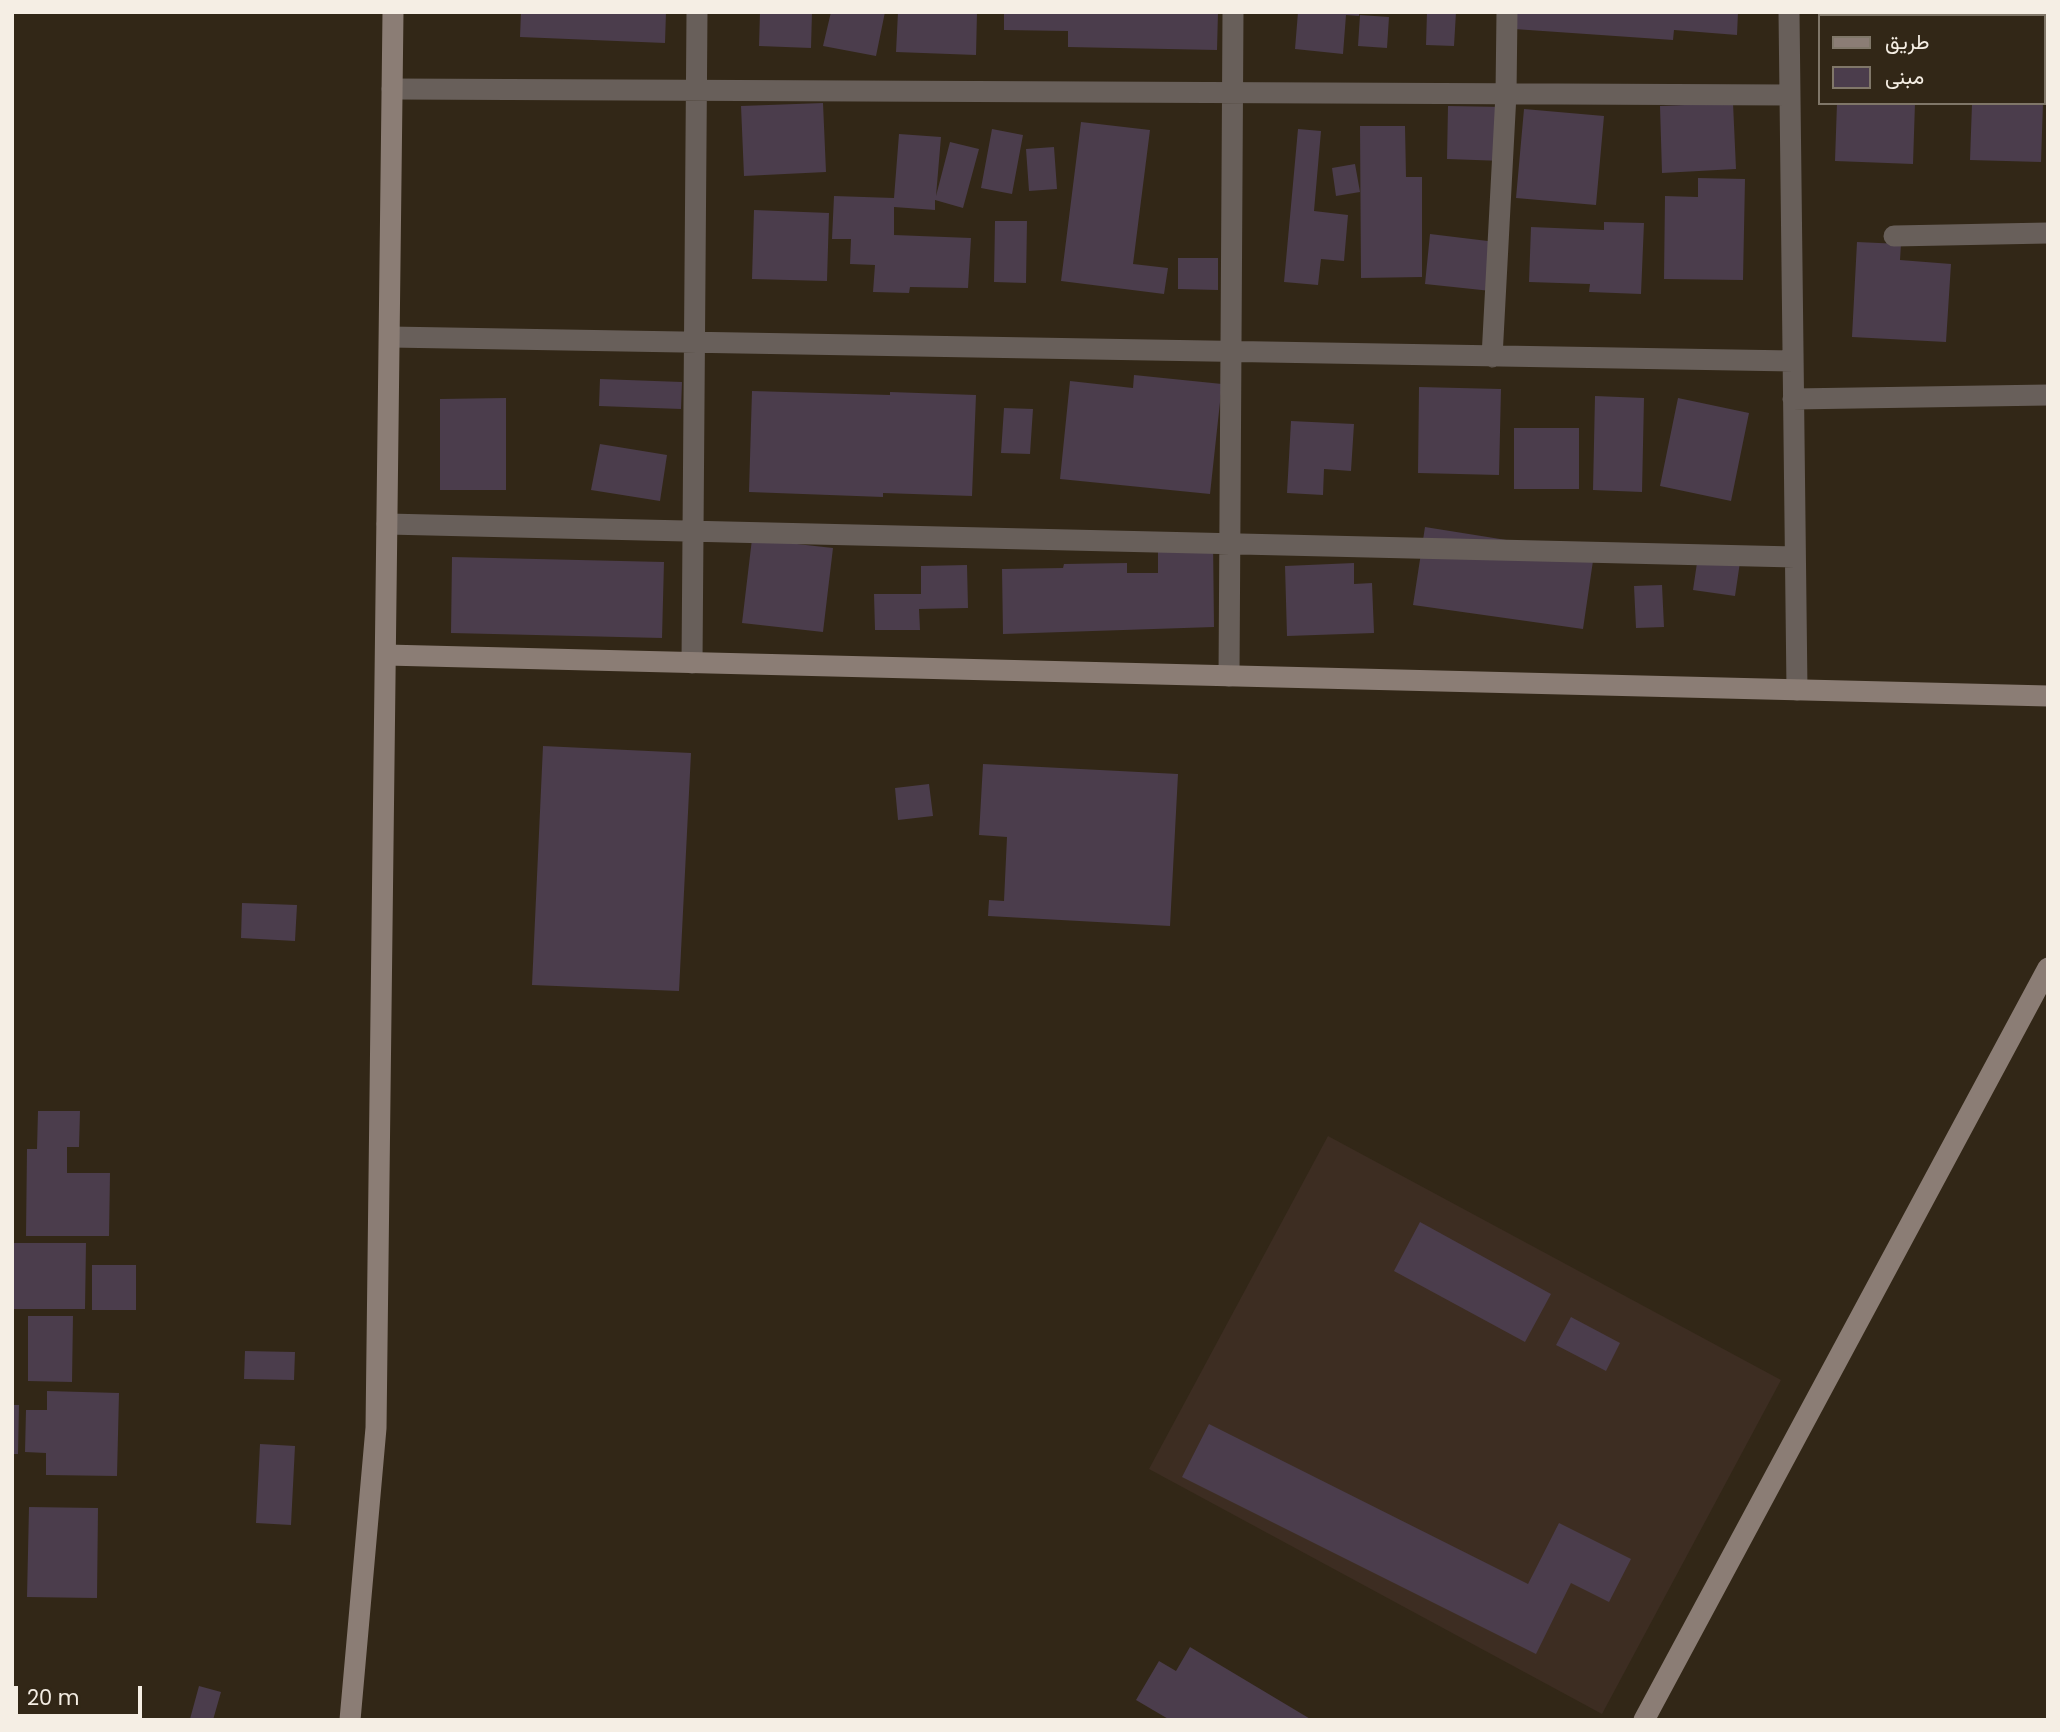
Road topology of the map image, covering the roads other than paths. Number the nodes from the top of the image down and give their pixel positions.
1 (393, 12) edge
2 (697, 12) edge
3 (1233, 12) edge
4 (1507, 12) edge
5 (1789, 12) edge
6 (392, 89) junction
7 (696, 91) junction
8 (1232, 93) junction
9 (1506, 94) junction
10 (1790, 95) junction
11 (2048, 233) edge
12 (1894, 236) dead end
13 (390, 338) junction
14 (695, 343) junction
15 (1231, 352) junction
16 (1492, 357) junction
17 (1793, 362) junction
18 (2048, 394) edge
19 (1793, 399) junction
20 (387, 524) junction
21 (693, 532) junction
22 (1230, 545) junction
23 (1796, 557) junction
24 (386, 655) junction
25 (692, 663) junction
26 (1229, 676) junction
27 (1797, 690) junction
28 (2048, 696) edge
29 (2048, 968) edge
30 (350, 1720) edge
31 (1644, 1720) edge

1 - 6 street
2 - 7 street
3 - 8 street
4 - 9 street
5 - 10 street
6 - 7 street
6 - 13 street
7 - 8 street
7 - 14 street
8 - 9 street
8 - 15 street
9 - 10 street
9 - 16 street
10 - 17 street
11 - 12 street
13 - 14 street
13 - 20 street
14 - 15 street
14 - 21 street
15 - 16 street
15 - 22 street
16 - 17 street
17 - 19 street
18 - 19 street
19 - 23 street
20 - 21 street
20 - 24 street
21 - 22 street
21 - 25 street
22 - 23 street
22 - 26 street
23 - 27 street
24 - 25 street
24 - 30 street
25 - 26 street
26 - 27 street
27 - 28 street
29 - 31 street

